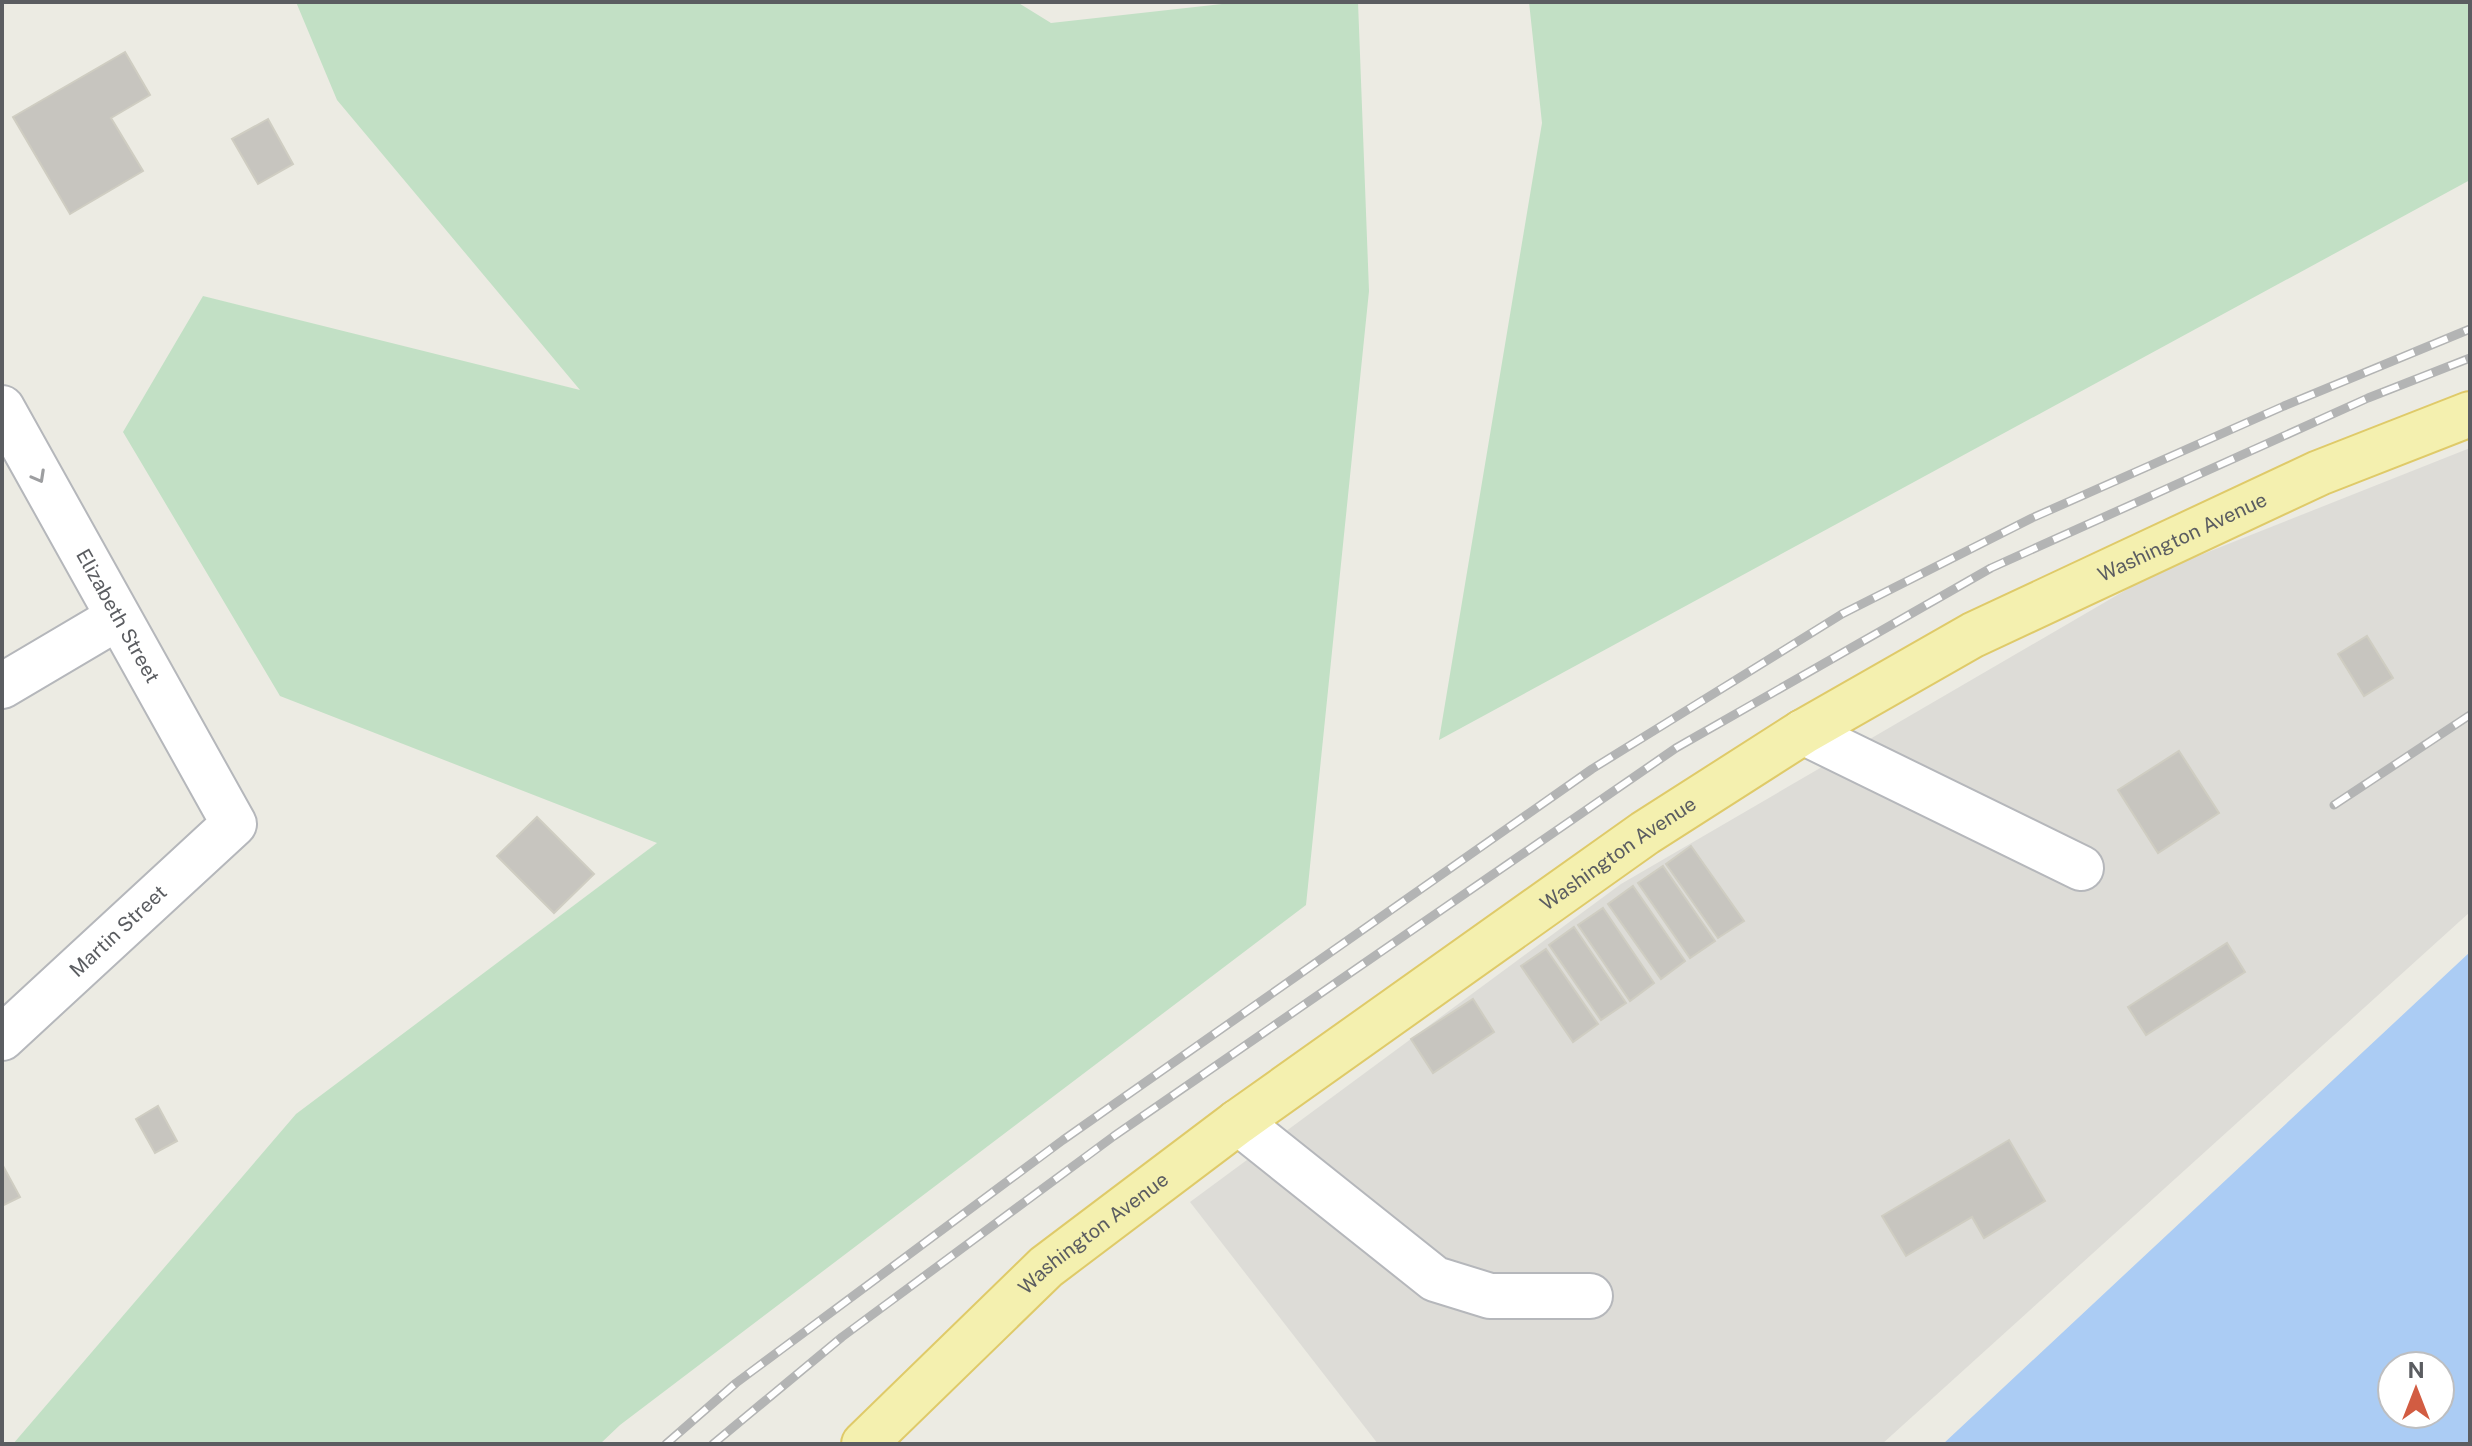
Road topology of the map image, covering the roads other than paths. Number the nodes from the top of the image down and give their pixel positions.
1 (2, 408) edge
2 (2470, 414) edge
3 (117, 618) junction
4 (2, 686) edge
5 (1803, 732) junction
6 (234, 824) joint
7 (2081, 868) dead end
8 (2, 1038) edge
9 (1238, 1122) junction
10 (1590, 1296) dead end
11 (864, 1444) edge

1 -> 3 street, Elizabeth Street
2 - 5 main road, Washington Avenue
3 - 4 street
3 - 6 street, Elizabeth Street
5 - 7 street
5 - 9 main road, Washington Avenue
6 - 8 street, Martin Street
9 - 10 street
9 - 11 main road, Washington Avenue

